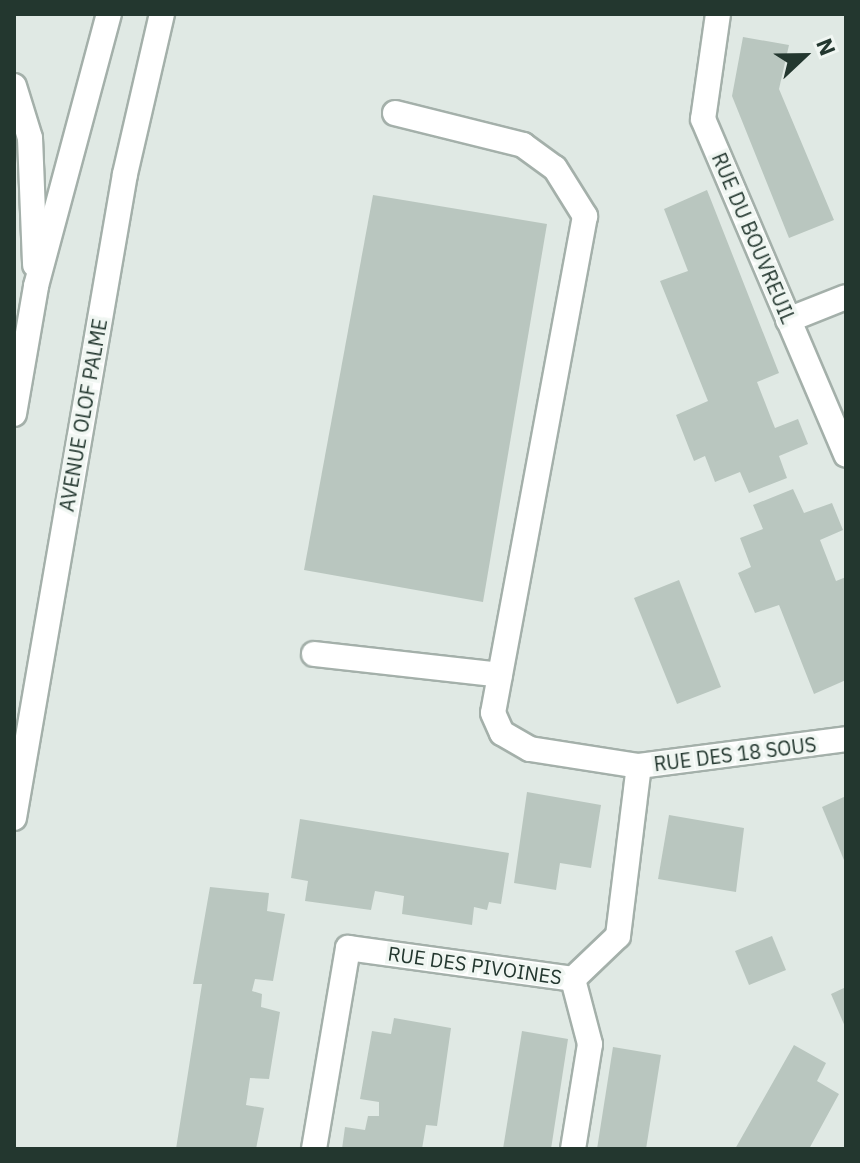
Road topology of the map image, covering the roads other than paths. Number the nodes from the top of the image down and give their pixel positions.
1 (109, 14) edge
2 (162, 14) edge
3 (718, 14) edge
4 (14, 86) edge
5 (395, 113) dead end
6 (36, 286) junction
7 (846, 297) edge
8 (788, 320) junction
9 (14, 414) edge
10 (846, 455) edge
11 (314, 654) dead end
12 (500, 675) junction
13 (846, 739) edge
14 (639, 766) junction
15 (14, 818) edge
16 (573, 979) junction
17 (314, 1149) edge
18 (573, 1149) edge

1 - 6 street
2 - 15 street, AVENUE OLOF PALME
3 - 8 street, RUE DU BOUVREUIL
4 - 6 street
5 - 12 street
6 - 9 street
7 - 8 street
8 - 10 street, RUE DU BOUVREUIL
11 - 12 street
12 - 14 street, RUE DES 18 SOUS
13 - 14 street, RUE DES 18 SOUS
14 - 16 street, RUE DES PIVOINES
16 - 17 street, RUE DES PIVOINES
16 - 18 street

